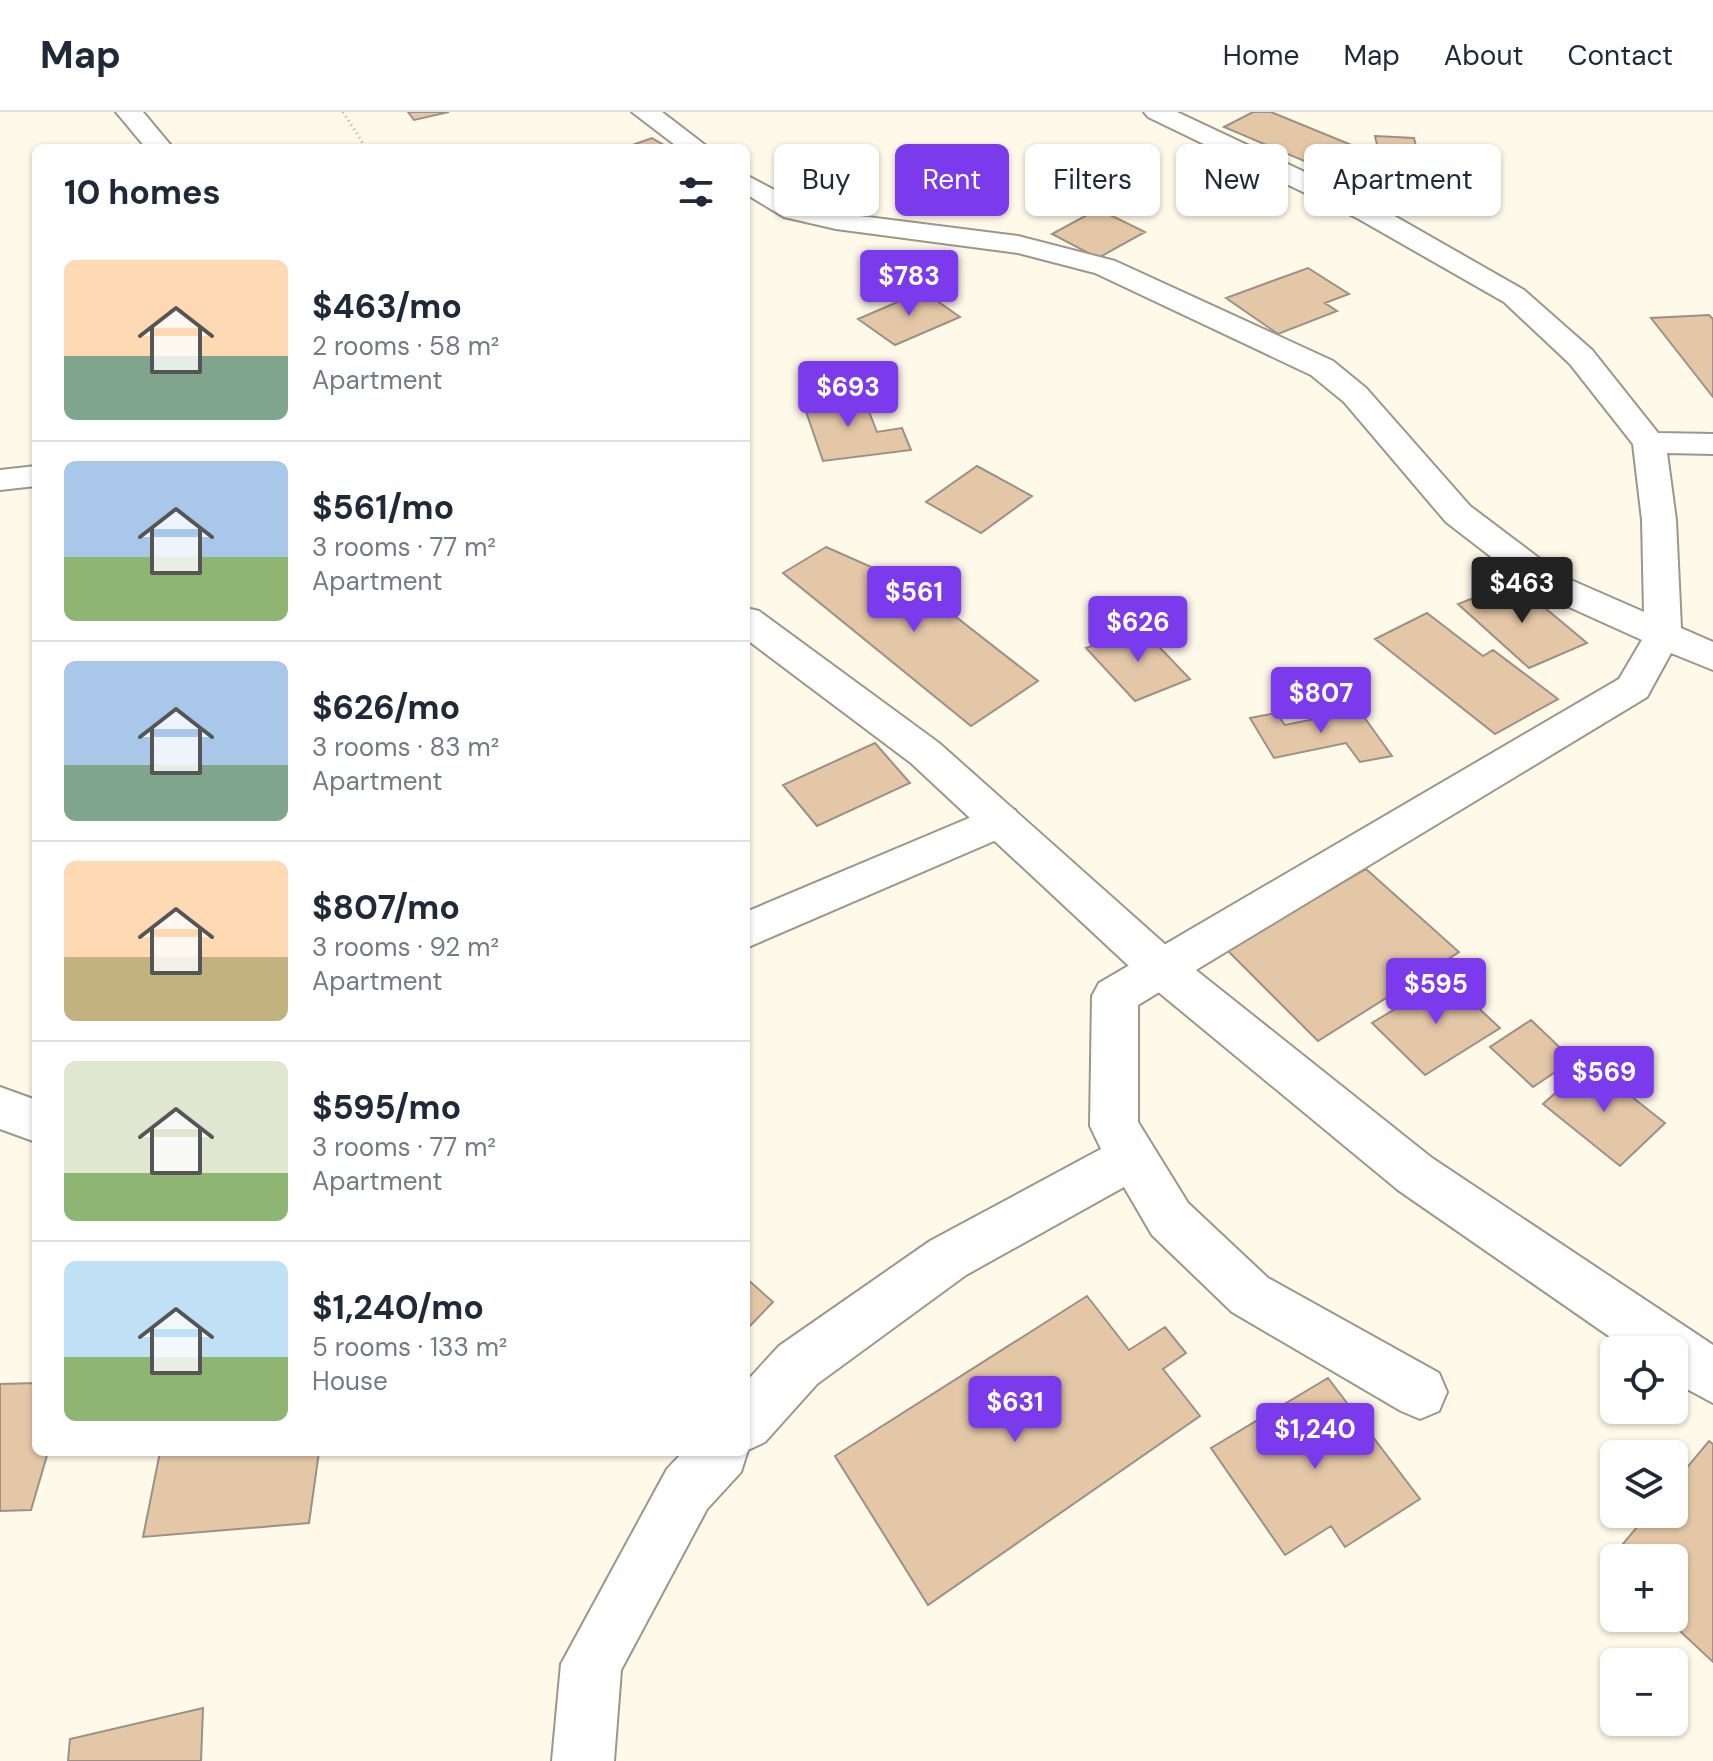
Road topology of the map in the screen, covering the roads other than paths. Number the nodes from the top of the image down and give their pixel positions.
1 (129, 112) edge
2 (645, 112) edge
3 (1157, 112) edge
4 (157, 144) edge
5 (690, 144) edge
6 (750, 186) edge
7 (1649, 443) junction
8 (1713, 444) edge
9 (32, 476) edge
10 (0, 480) edge
11 (750, 623) edge
12 (1663, 635) junction
13 (1713, 657) edge
14 (1000, 821) junction
15 (750, 929) edge
16 (1161, 968) junction
17 (0, 1108) edge
18 (32, 1120) edge
19 (1132, 1157) junction
20 (1653, 1336) edge
21 (1688, 1360) edge
22 (1713, 1377) edge
23 (1420, 1392) dead end
24 (750, 1419) edge
25 (717, 1456) edge
26 (583, 1761) edge

1 - 4 street
2 - 5 street
3 - 7 street
6 - 12 street
7 - 8 street
7 - 12 street
9 - 10 street
11 - 14 street
12 - 13 street
12 - 16 street
14 - 15 street
14 - 16 street
16 - 19 street
16 - 20 street
17 - 18 street
19 - 23 street
19 - 24 street
21 - 22 street
25 - 26 street

